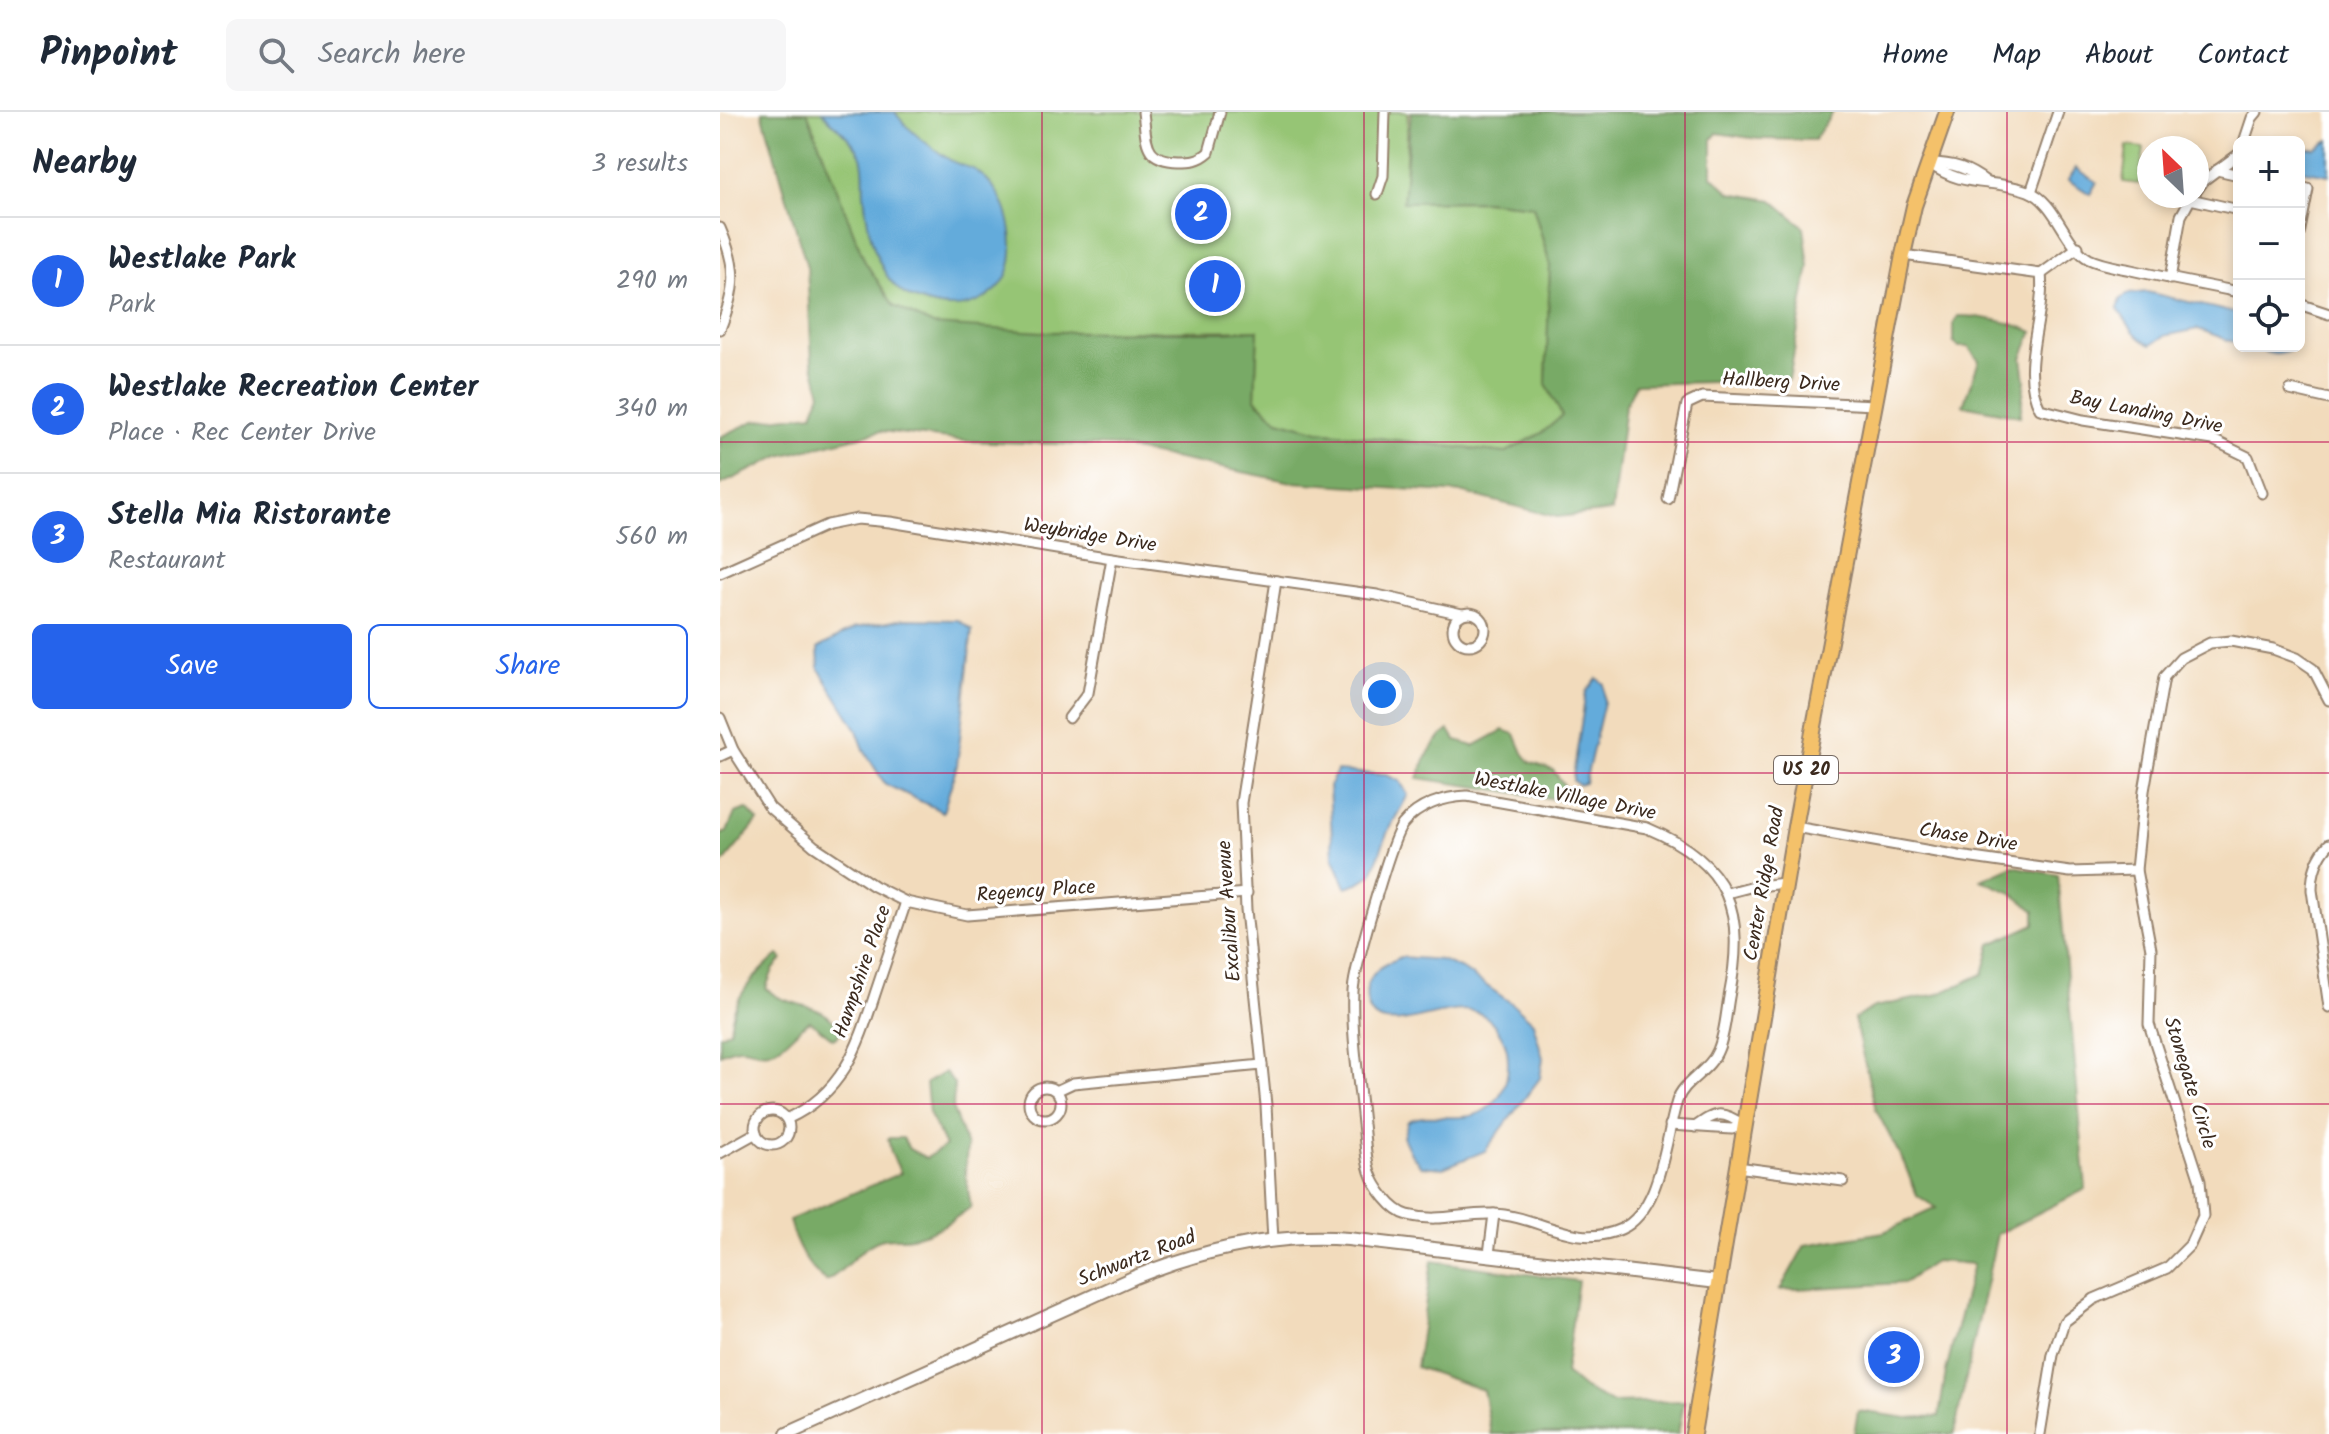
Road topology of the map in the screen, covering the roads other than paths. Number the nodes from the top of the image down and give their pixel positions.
1 (1143, 112) edge
2 (1219, 112) edge
3 (1385, 112) edge
4 (1947, 112) edge
5 (2058, 112) edge
6 (2252, 114) edge
7 (2246, 136) edge
8 (2233, 158) edge
9 (1929, 163) junction
10 (2217, 170) junction
11 (2233, 174) edge
12 (2209, 176) edge
13 (2031, 192) junction
14 (1377, 194) dead end
15 (2209, 202) edge
16 (2185, 208) edge
17 (2233, 208) edge
18 (720, 228) edge
19 (2078, 247) junction
20 (1903, 255) junction
21 (2041, 274) junction
22 (2170, 279) junction
23 (2233, 291) edge
24 (2305, 306) edge
25 (2329, 314) edge
26 (720, 329) edge
27 (2290, 390) dead end
28 (2329, 399) edge
29 (1875, 405) junction
30 (2262, 493) dead end
31 (1668, 499) dead end
32 (1112, 558) junction
33 (720, 573) edge
34 (1276, 581) junction
35 (1462, 614) dead end
36 (2329, 700) edge
37 (720, 718) edge
38 (1069, 718) dead end
39 (733, 750) junction
40 (720, 756) edge
41 (1795, 827) junction
42 (2329, 844) edge
43 (2136, 870) junction
44 (1785, 883) junction
45 (1247, 893) junction
46 (1727, 893) junction
47 (906, 902) junction
48 (2329, 1007) edge
49 (1262, 1065) junction
50 (1056, 1091) dead end
51 (787, 1119) junction
52 (1670, 1125) junction
53 (1743, 1125) junction
54 (756, 1133) junction
55 (720, 1153) edge
56 (1737, 1167) junction
57 (1843, 1181) dead end
58 (1494, 1214) junction
59 (1273, 1241) junction
60 (1489, 1254) junction
61 (1718, 1282) junction
62 (787, 1434) edge
63 (1693, 1434) edge
64 (2040, 1434) edge

1 - 2 street
3 - 14 street
4 - 9 main road, Center Ridge Road / US 20
5 - 13 street
6 - 7 street
8 - 10 street
9 - 13 street
9 - 20 main road, Center Ridge Road / US 20
10 - 11 street
10 - 12 street
13 - 19 street
15 - 17 street
16 - 22 street
18 - 26 street
19 - 21 street
19 - 22 street
20 - 21 street
20 - 29 main road, Center Ridge Road / US 20
21 - 30 street, Bay Landing Drive
22 - 23 street
24 - 25 street
27 - 28 street
29 - 31 street, Hallberg Drive
29 - 41 main road, Center Ridge Road / US 20
32 - 33 street, Weybridge Drive
32 - 34 street, Weybridge Drive
32 - 38 street
34 - 35 street, Weybridge Drive
34 - 45 street, Excalibur Avenue
36 - 43 street, Stonegate Circle
37 - 39 street, Regency Place
39 - 40 street
39 - 47 street, Regency Place
41 - 43 street, Chase Drive
41 - 44 main road, Center Ridge Road / US 20
42 - 48 street
43 - 64 street, Stonegate Circle
44 - 46 street
44 - 53 main road, Center Ridge Road / US 20
45 - 47 street, Regency Place
45 - 49 street, Excalibur Avenue
46 - 52 street, Westlake Village Drive
46 - 58 street, Westlake Village Drive
47 - 51 street, Hampshire Place
49 - 50 street
49 - 59 street, Excalibur Avenue
51 - 54 street, Hampshire Place
51 - 54 street, Hampshire Place
52 - 53 street
52 - 58 street, Westlake Village Drive
53 - 56 main road, Center Ridge Road / US 20
54 - 55 street
56 - 57 street
56 - 61 main road, Center Ridge Road / US 20
58 - 60 street
59 - 60 street, Schwartz Road
59 - 62 street, Schwartz Road
60 - 61 street, Schwartz Road
61 - 63 main road, Center Ridge Road / US 20

